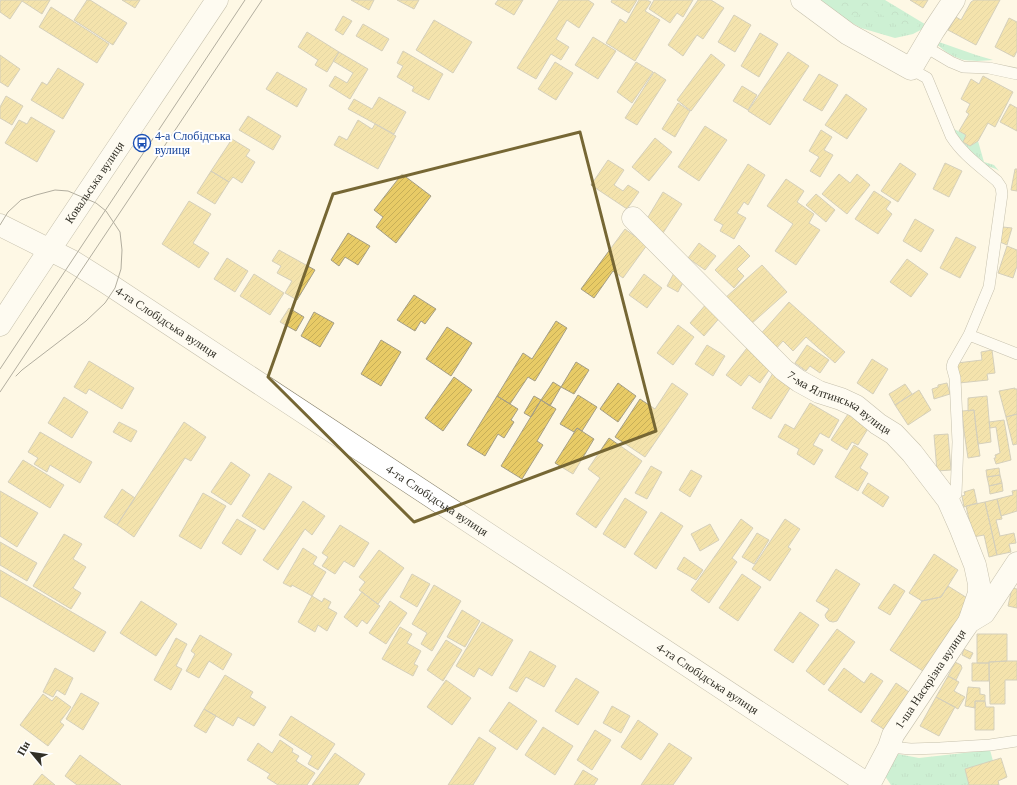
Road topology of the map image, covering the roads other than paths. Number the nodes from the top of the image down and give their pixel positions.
1 (217, 0) edge
2 (802, 0) edge
3 (954, 0) edge
4 (924, 46) junction
5 (911, 69) junction
6 (1017, 74) edge
7 (633, 218) dead end
8 (0, 225) edge
9 (49, 249) junction
10 (0, 325) edge
11 (969, 335) junction
12 (1017, 354) edge
13 (948, 500) junction
14 (1017, 563) edge
15 (970, 622) junction
16 (1017, 741) edge
17 (889, 747) junction
18 (869, 785) edge

1 - 9 street, Ковальська вулиця
2 - 5 street
3 - 4 street
4 - 5 street
4 - 6 lane
5 - 11 lane
7 - 13 street, 7-ма Ялтинська вулиця
8 - 9 street, 4-та Слобідська вулиця
9 - 10 street, Ковальська вулиця
9 - 18 street, 4-та Слобідська вулиця
11 - 12 lane
11 - 13 lane
13 - 15 street, 7-ма Ялтинська вулиця
14 - 15 street, 1-ша Наскрізна вулиця
15 - 17 street, 1-ша Наскрізна вулиця
16 - 17 lane
17 - 18 street, 1-ша Наскрізна вулиця

